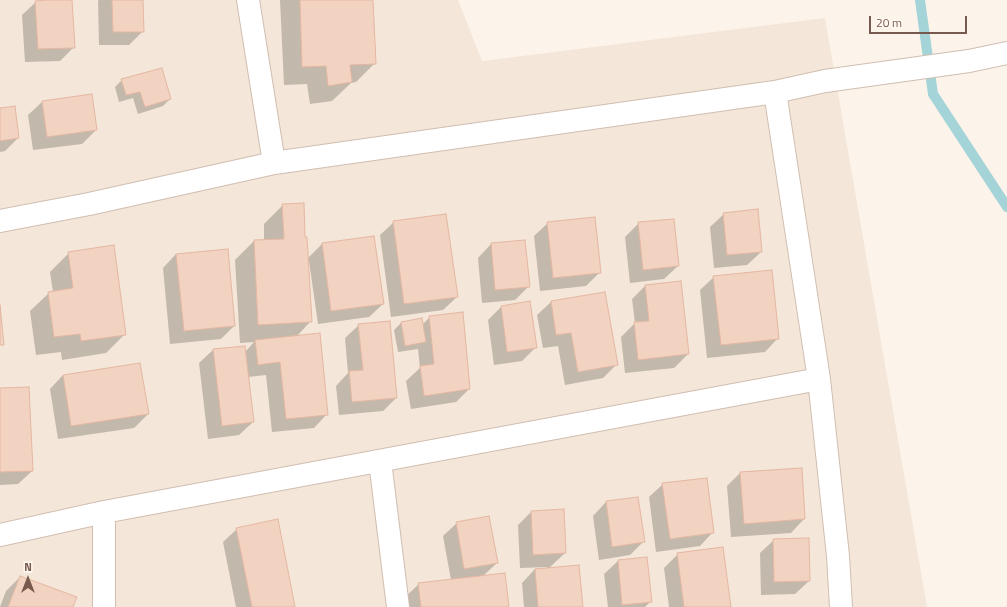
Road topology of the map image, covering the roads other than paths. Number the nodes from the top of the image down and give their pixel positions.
1 (248, 0) edge
2 (1007, 53) edge
3 (775, 92) junction
4 (274, 162) junction
5 (0, 221) edge
6 (820, 379) junction
7 (380, 461) junction
8 (104, 512) junction
9 (0, 534) edge
10 (104, 607) edge
11 (398, 607) edge
12 (842, 607) edge

1 - 4 street
2 - 3 street
3 - 4 street
3 - 6 street
4 - 5 street
6 - 7 street
6 - 12 street
7 - 8 street
7 - 11 street
8 - 9 street
8 - 10 street

